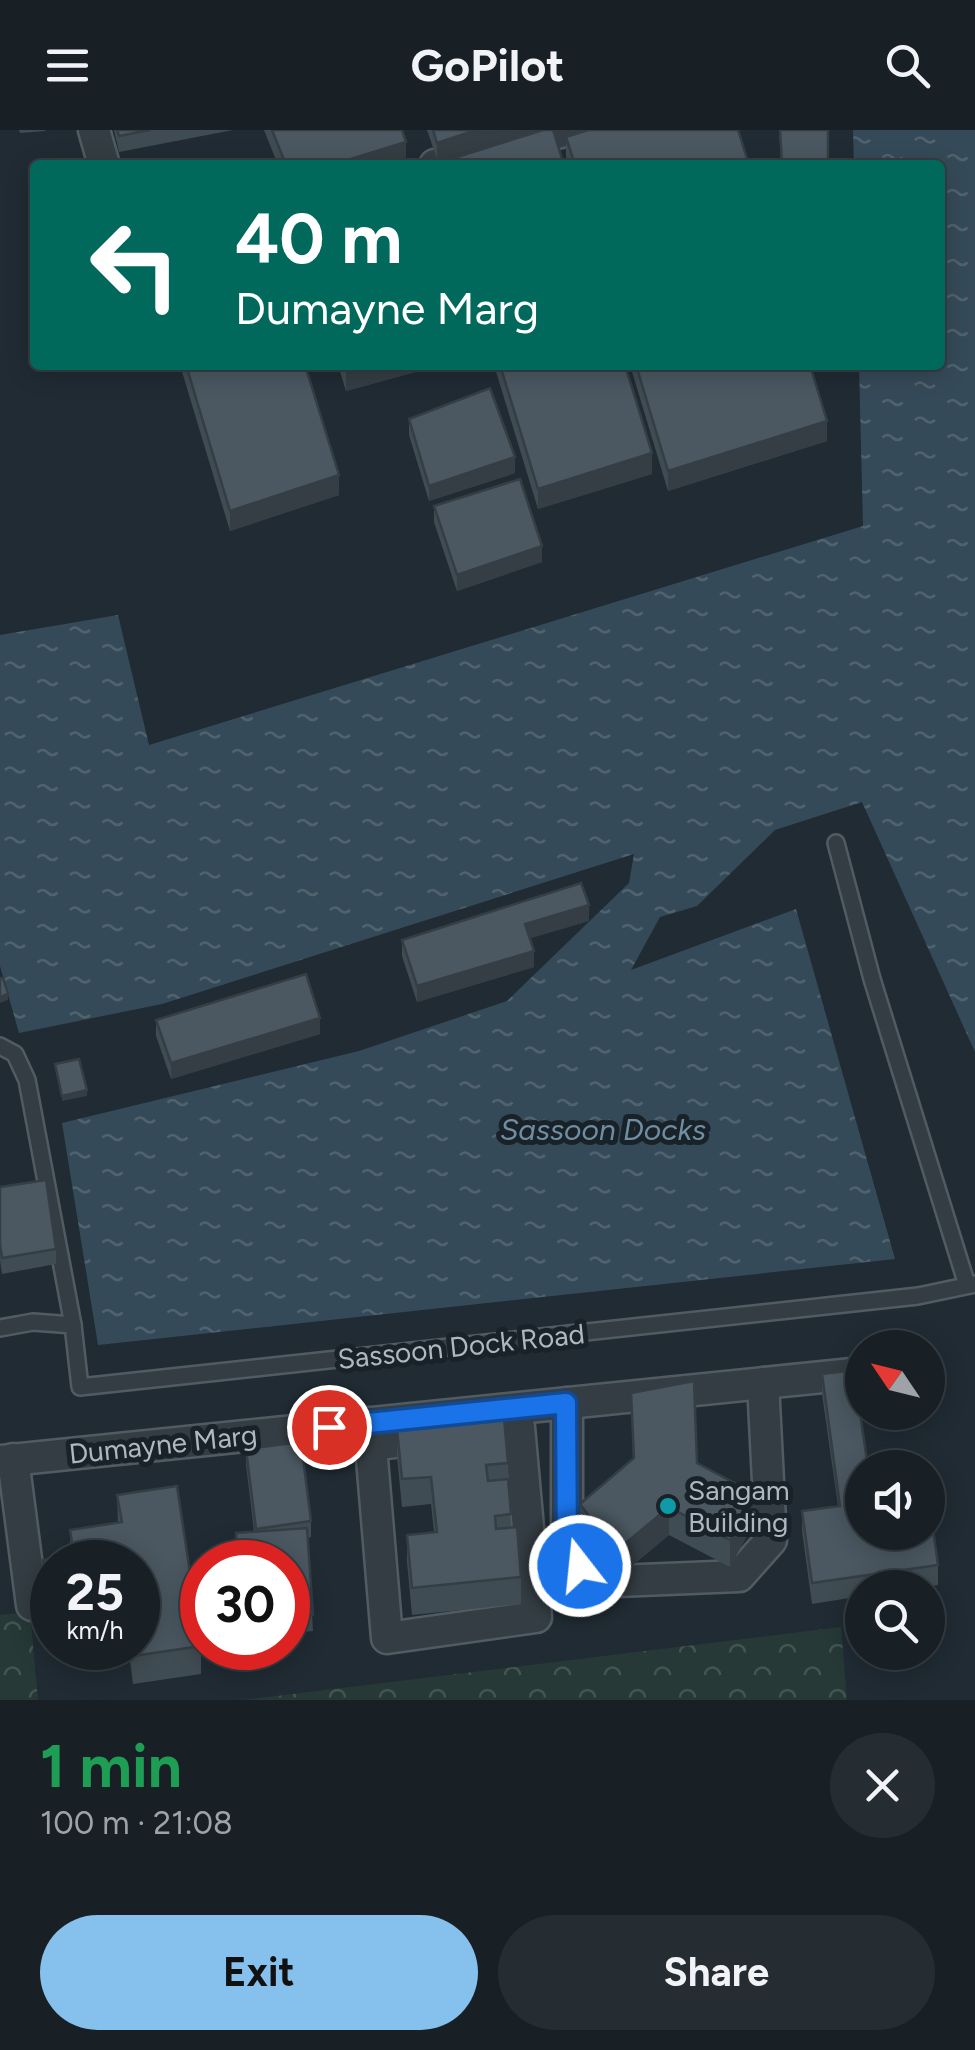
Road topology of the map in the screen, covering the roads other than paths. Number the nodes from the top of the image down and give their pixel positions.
1 (94, 130) edge
2 (568, 130) edge
3 (103, 160) edge
4 (454, 160) edge
5 (836, 842) dead end
6 (0, 1046) edge
7 (971, 1284) edge
8 (73, 1325) junction
9 (0, 1328) edge
10 (845, 1375) edge
11 (763, 1382) junction
12 (566, 1403) junction
13 (370, 1434) junction
14 (7, 1460) edge
15 (9, 1497) edge
16 (30, 1596) edge

1 - 3 street
2 - 4 street
5 - 7 lane
6 - 8 lane
7 - 8 lane, Sassoon Dock Road
8 - 9 lane
10 - 11 street, Dumayne Marg
11 - 12 street, Dumayne Marg
11 - 12 street
12 - 13 street, Dumayne Marg
13 - 13 street
13 - 14 street, Dumayne Marg
14 - 15 street
15 - 16 street

